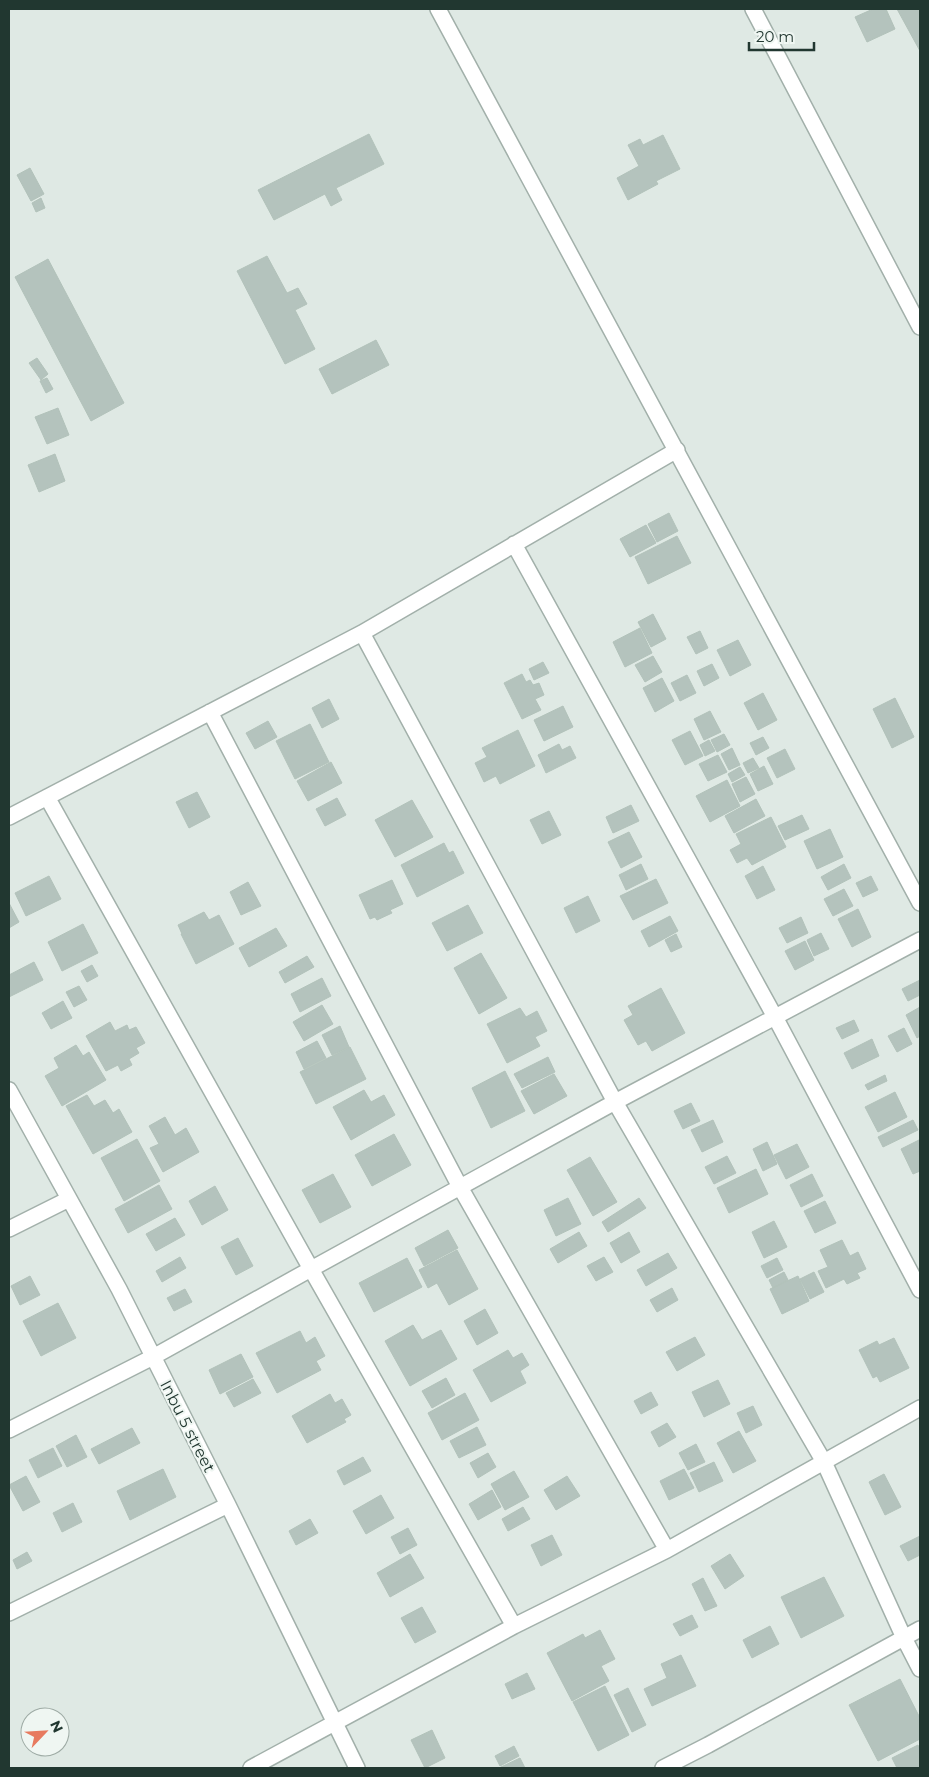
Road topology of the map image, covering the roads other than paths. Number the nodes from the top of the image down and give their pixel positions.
1 (438, 9) edge
2 (752, 9) edge
3 (920, 327) edge
4 (677, 450) junction
5 (514, 544) junction
6 (362, 632) junction
7 (210, 712) junction
8 (47, 797) junction
9 (9, 817) edge
10 (920, 903) edge
11 (920, 940) edge
12 (775, 1017) junction
13 (9, 1090) edge
14 (615, 1102) junction
15 (460, 1186) junction
16 (69, 1199) junction
17 (9, 1229) edge
18 (311, 1268) junction
19 (920, 1290) edge
20 (153, 1357) junction
21 (920, 1408) edge
22 (9, 1430) edge
23 (824, 1462) junction
24 (228, 1505) junction
25 (667, 1550) junction
26 (9, 1613) edge
27 (514, 1626) junction
28 (920, 1629) edge
29 (904, 1638) junction
30 (920, 1669) edge
31 (335, 1722) junction
32 (251, 1768) edge
33 (356, 1768) edge
34 (663, 1768) edge

1 - 4 street
2 - 3 street
4 - 5 street
4 - 10 street
5 - 6 street
5 - 12 street
6 - 7 street
6 - 14 street
7 - 8 street
7 - 15 street
8 - 9 street
8 - 18 street
11 - 12 street
12 - 14 street
12 - 19 street
13 - 16 street, Inbu 5 street
14 - 15 street
14 - 23 street
15 - 18 street
15 - 25 street
16 - 17 street
16 - 20 street, Inbu 5 street
18 - 20 street
18 - 27 street
20 - 22 street
20 - 24 street, Inbu 5 street
21 - 23 street
23 - 25 street
23 - 29 street
24 - 26 street
24 - 31 street, Inbu 5 street
25 - 27 street
27 - 31 street
28 - 29 street
29 - 30 street
29 - 34 street
31 - 32 street
31 - 33 street, Inbu 5 street

